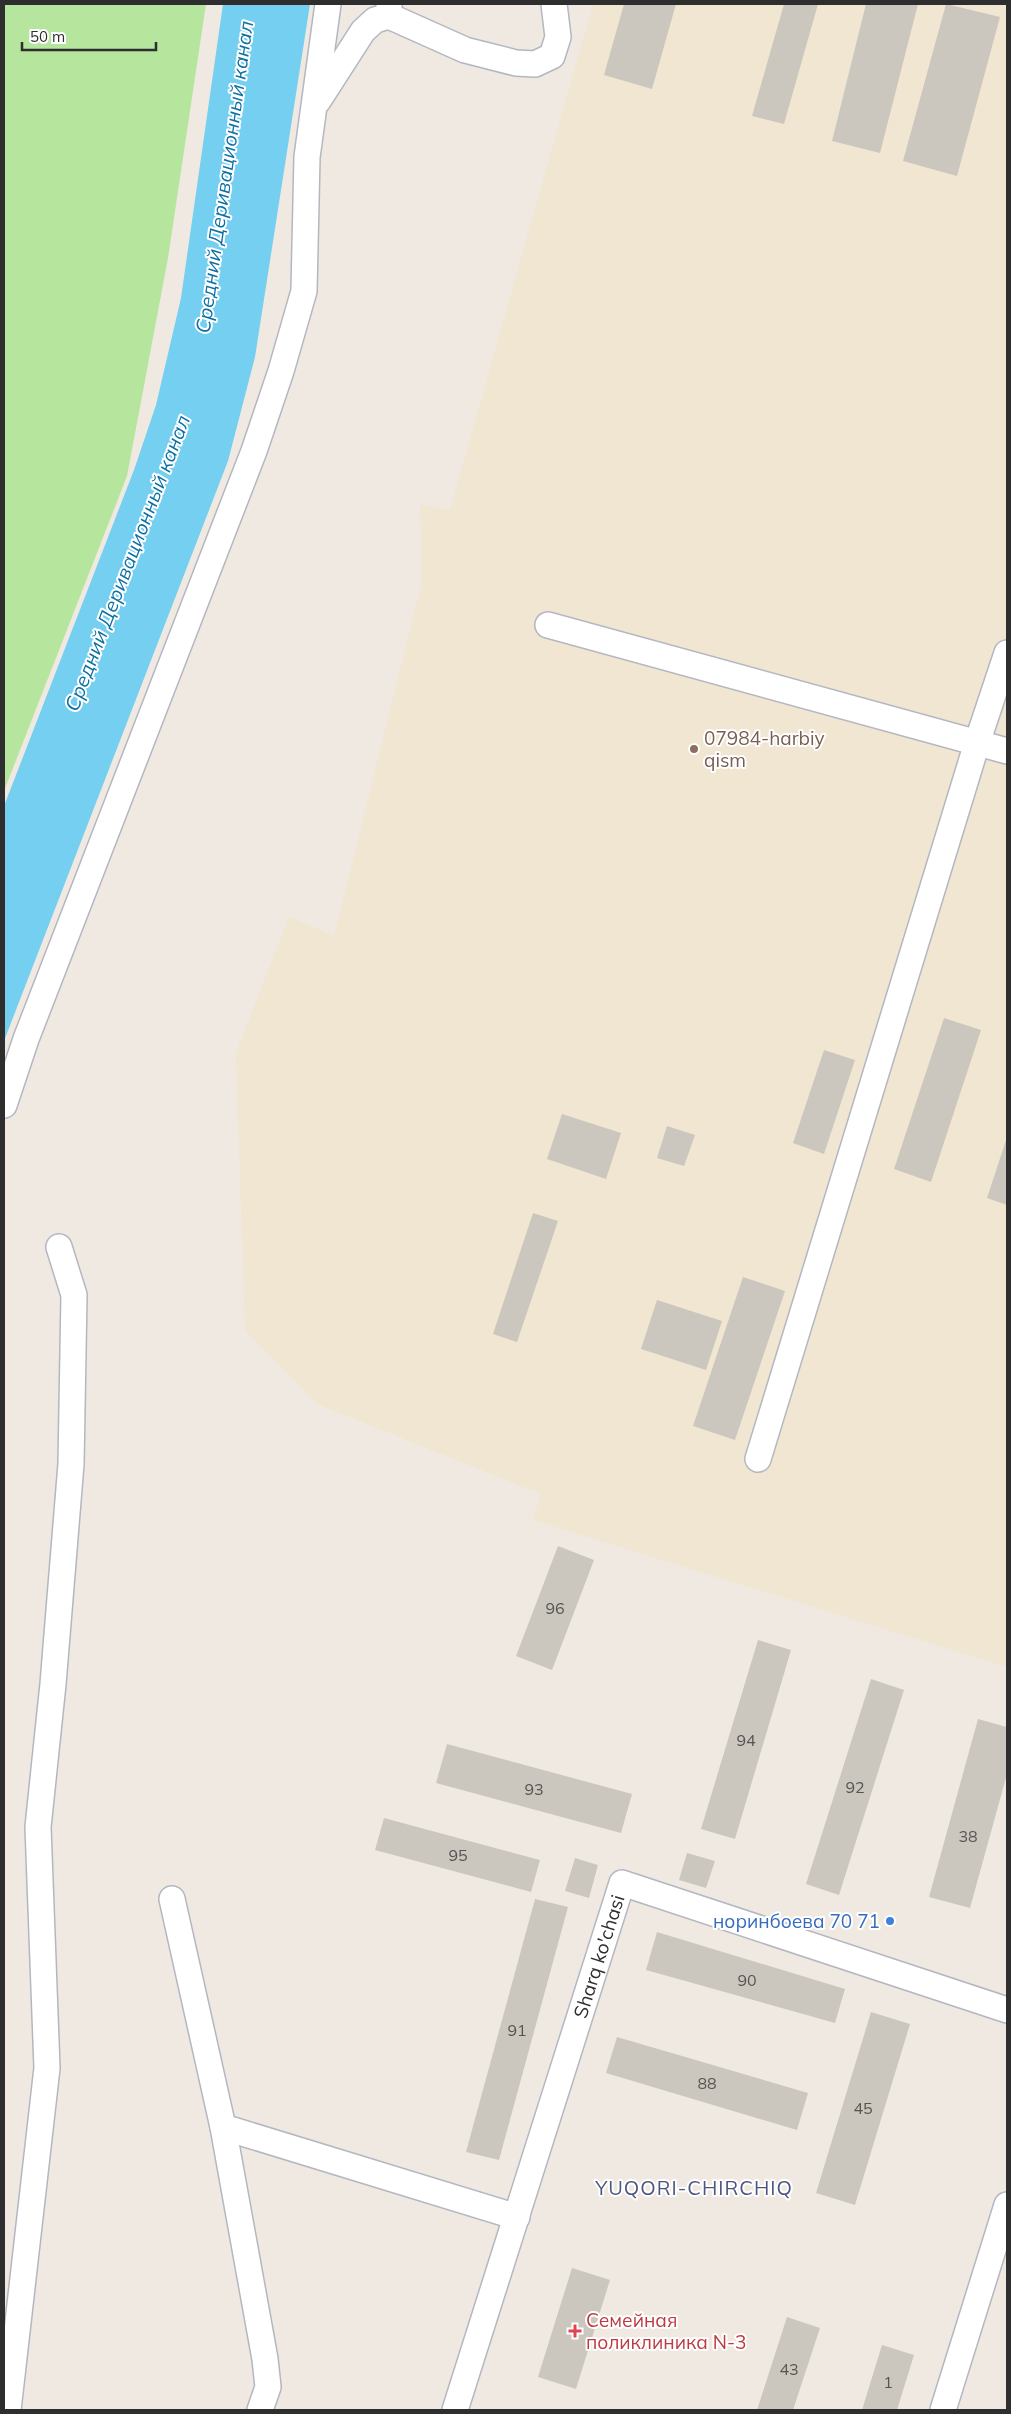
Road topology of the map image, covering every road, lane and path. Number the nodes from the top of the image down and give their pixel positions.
1 (328, 4) edge
2 (554, 4) edge
3 (389, 10) edge
4 (314, 107) junction
5 (548, 625) dead end
6 (1007, 653) edge
7 (977, 742) junction
8 (1007, 751) edge
9 (4, 1105) edge
10 (59, 1247) dead end
11 (758, 1459) dead end
12 (172, 1899) dead end
13 (1007, 2010) edge
14 (223, 2127) junction
15 (1007, 2205) edge
16 (517, 2217) junction
17 (8, 2410) edge
18 (260, 2410) edge
19 (455, 2410) edge
20 (943, 2410) edge

1 - 4 street
2 - 3 street
3 - 4 street
4 - 9 street
5 - 7 street
6 - 7 street
7 - 8 street
7 - 11 street
10 - 17 street
12 - 14 street
13 - 16 street, Sharq ko'chasi
14 - 16 street
14 - 18 street
15 - 20 street
16 - 19 street, Sharq ko'chasi

